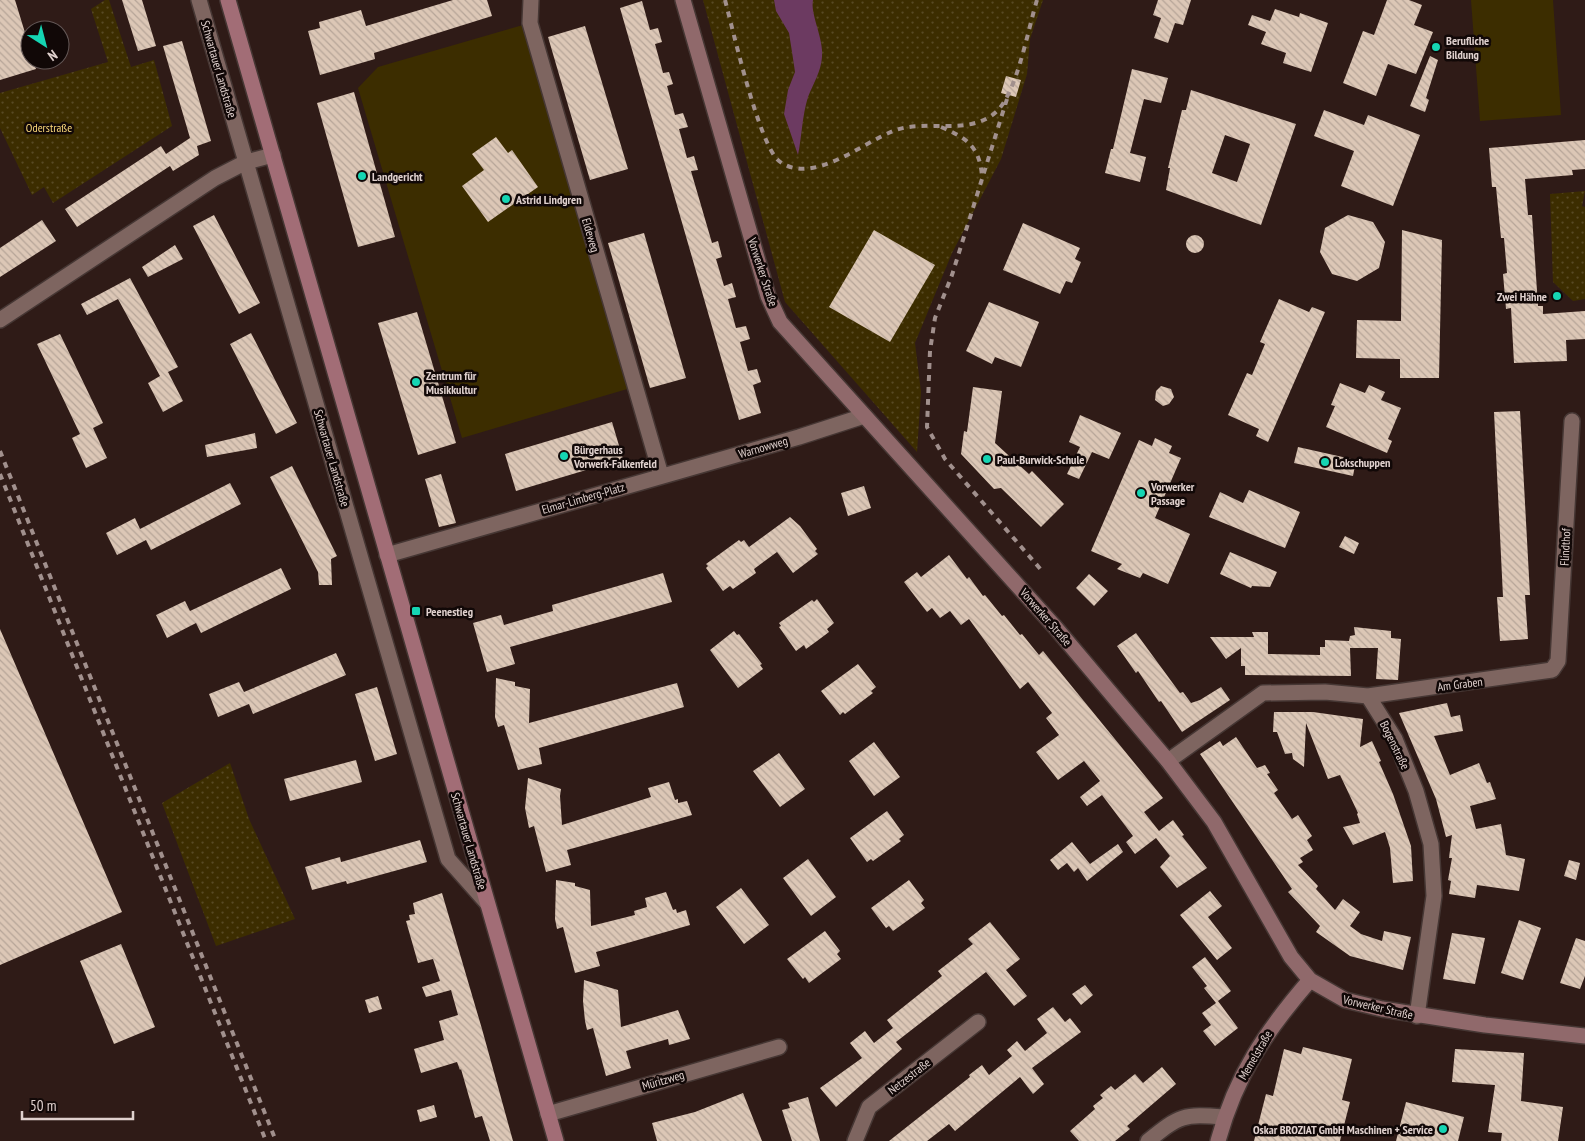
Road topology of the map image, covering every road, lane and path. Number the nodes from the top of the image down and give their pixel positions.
1 (199, 0) edge
2 (228, 0) edge
3 (531, 0) edge
4 (683, 0) edge
5 (272, 155) junction
6 (246, 162) junction
7 (0, 320) edge
8 (864, 416) junction
9 (1572, 421) dead end
10 (658, 476) junction
11 (387, 555) junction
12 (1552, 670) joint
13 (1368, 696) junction
14 (1168, 761) junction
15 (487, 903) junction
16 (1310, 980) junction
17 (1417, 1016) junction
18 (978, 1022) dead end
19 (1585, 1036) edge
20 (779, 1047) dead end
21 (548, 1114) junction
22 (1224, 1117) junction
23 (556, 1141) edge
24 (855, 1141) edge
25 (1148, 1141) edge
26 (1218, 1141) edge

1 - 6 street, Schwartauer Landstraße
2 - 5 main road, Schwartauer Landstraße
3 - 10 street, Eldeweg
4 - 8 street, Vorwerker Straße
5 - 6 street
5 - 11 main road, Schwartauer Landstraße
6 - 7 street
6 - 15 street, Schwartauer Landstraße
8 - 10 street, Warnowweg
8 - 14 street, Vorwerker Straße
9 - 12 street, Flindthof
10 - 11 street, Elmar-Limberg-Platz
11 - 15 main road, Schwartauer Landstraße
12 - 13 street, Am Graben
13 - 14 street
13 - 17 street, Bogenstraße
14 - 16 street, Vorwerker Straße
15 - 21 main road, Schwartauer Landstraße
16 - 17 street, Vorwerker Straße
16 - 22 street, Memelstraße
17 - 19 street, Vorwerker Straße
18 - 24 street, Netzestraße
20 - 21 street, Müritzweg
21 - 23 main road, Schwartauer Landstraße
22 - 25 street
22 - 26 street, Memelstraße

